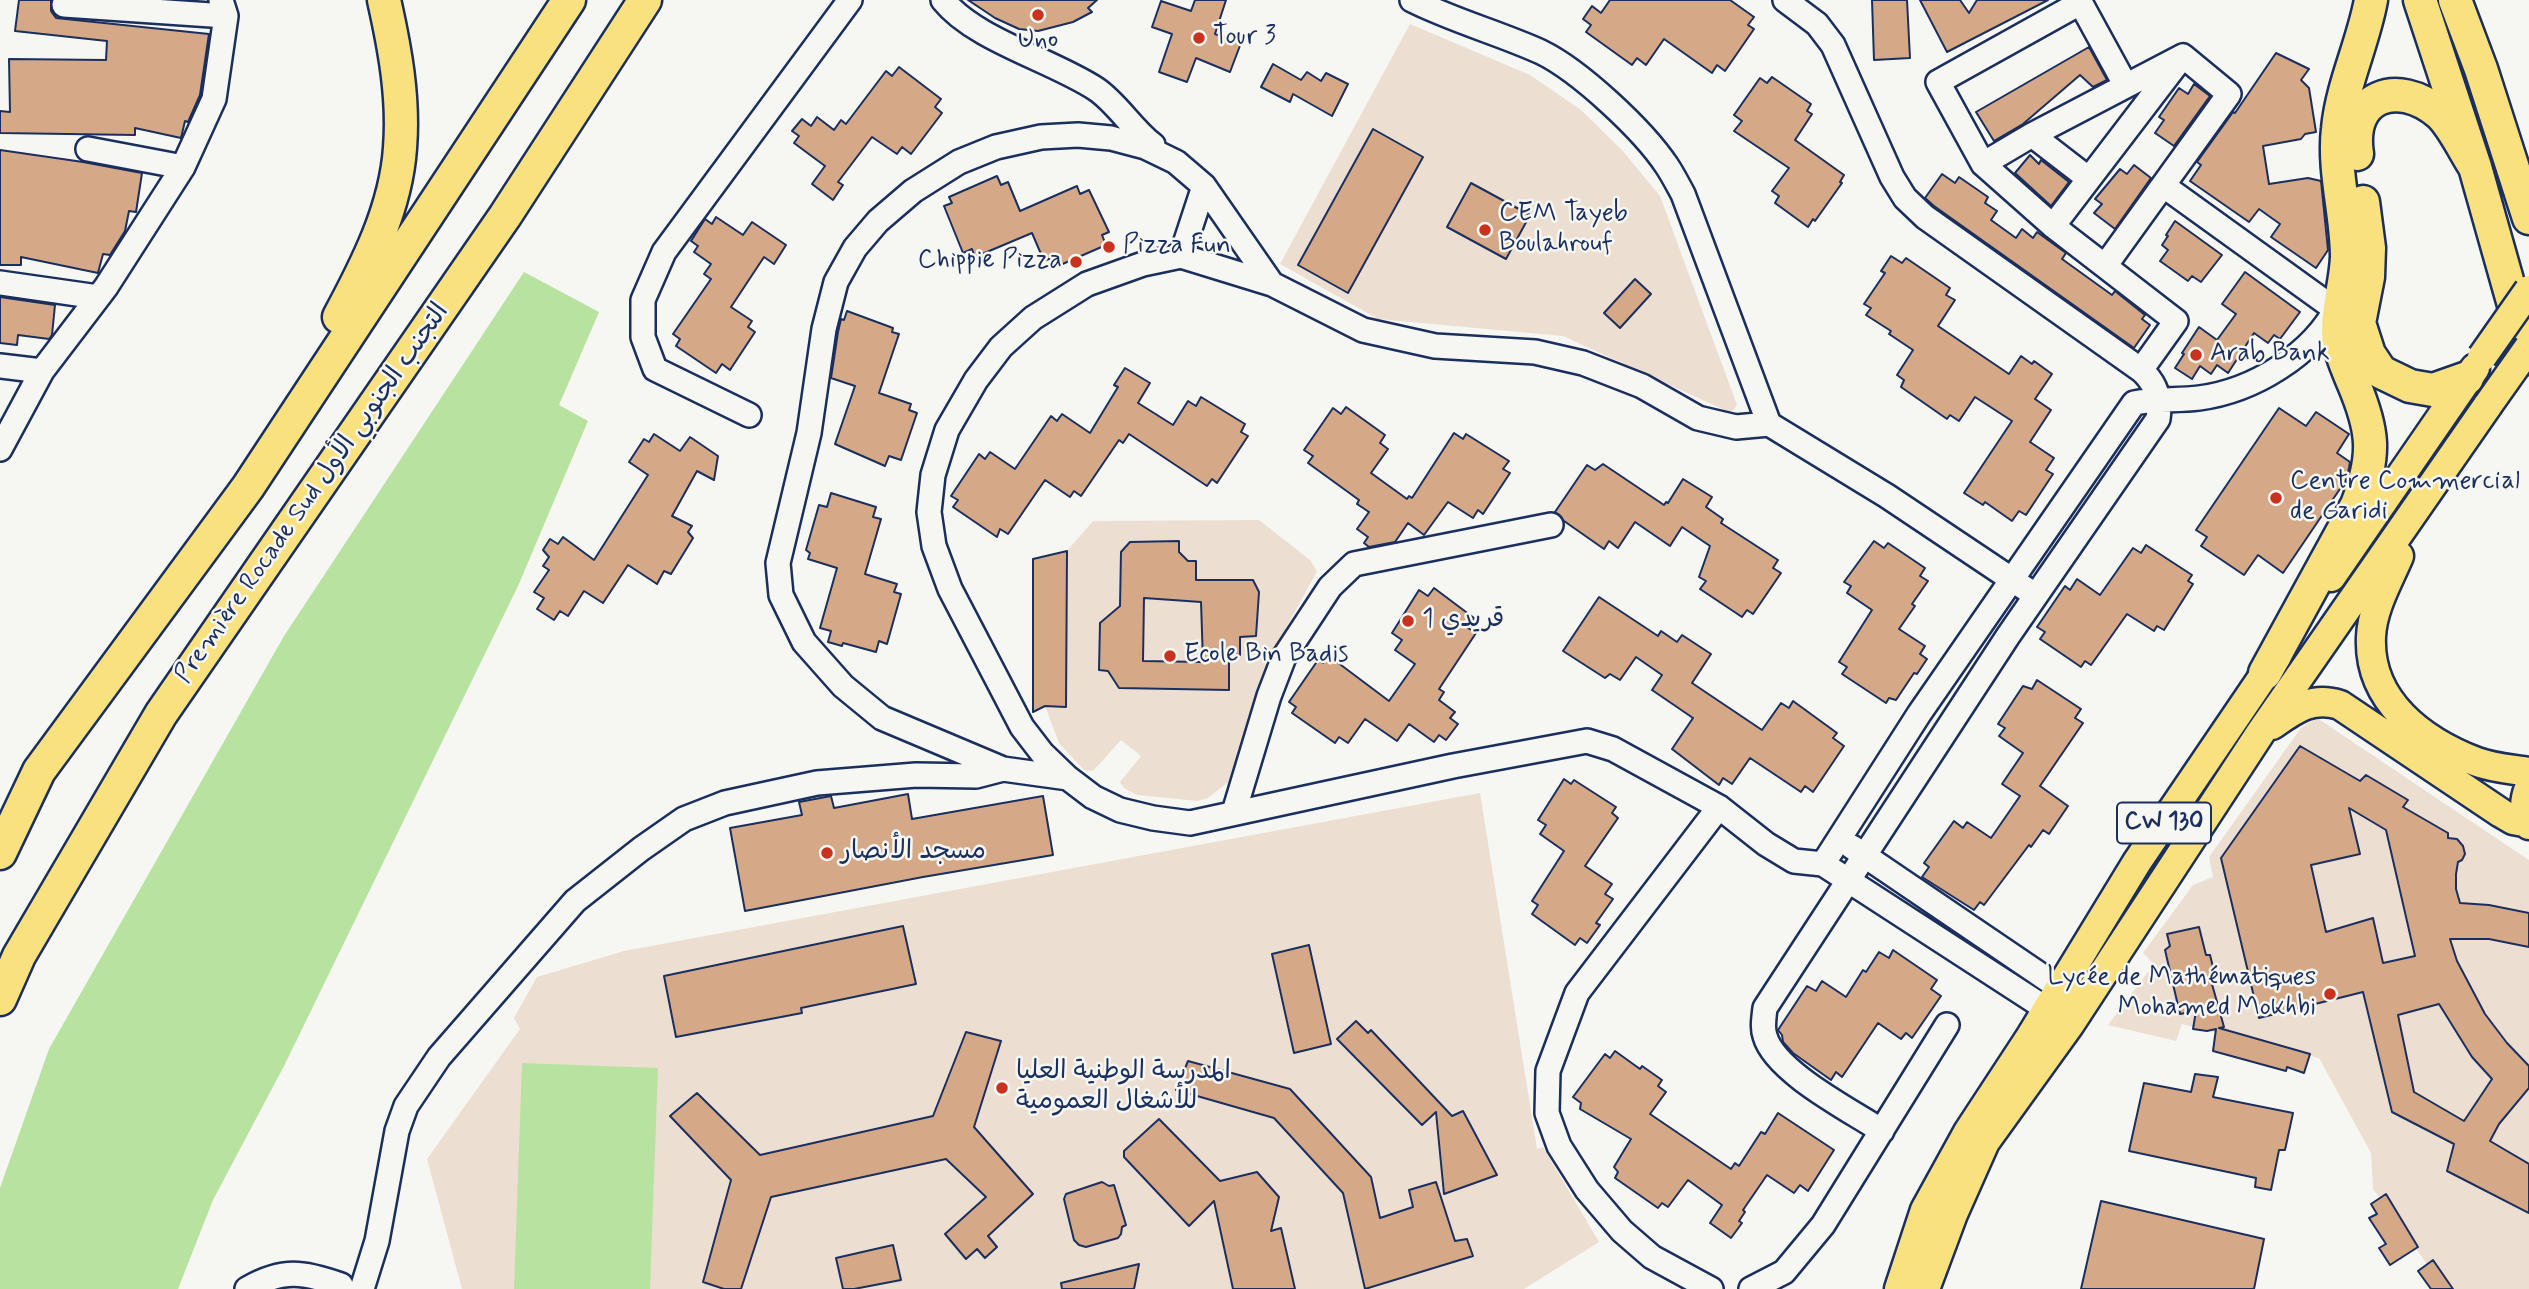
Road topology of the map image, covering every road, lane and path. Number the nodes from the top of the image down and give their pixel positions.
1 (384, 0) edge
2 (569, 0) edge
3 (645, 0) edge
4 (666, 0) edge
5 (850, 0) edge
6 (943, 0) edge
7 (1412, 0) edge
8 (1785, 0) edge
9 (2371, 0) edge
10 (2420, 0) edge
11 (2455, 0) edge
12 (2079, 1) edge
13 (64, 5) dead end
14 (224, 8) edge
15 (1450, 8) edge
16 (2183, 56) junction
17 (2126, 86) junction
18 (2032, 135) junction
19 (88, 149) dead end
20 (1176, 162) junction
21 (1983, 164) junction
22 (183, 167) junction
23 (2475, 167) junction
24 (2089, 179) junction
25 (1204, 186) junction
26 (2164, 186) junction
27 (505, 216) junction
28 (2529, 218) edge
29 (2053, 226) junction
30 (1181, 256) junction
31 (2105, 266) junction
32 (0, 283) edge
33 (1272, 284) junction
34 (2529, 289) edge
35 (98, 297) junction
36 (2338, 305) junction
37 (2529, 346) edge
38 (2529, 358) edge
39 (0, 366) edge
40 (2475, 368) junction
41 (2141, 370) junction
42 (41, 371) junction
43 (2159, 400) junction
44 (749, 415) dead end
45 (1769, 424) junction
46 (0, 449) edge
47 (248, 486) junction
48 (2423, 502) junction
49 (1551, 525) dead end
50 (2012, 578) junction
51 (2035, 594) junction
52 (2265, 673) junction
53 (2261, 732) junction
54 (1003, 769) junction
55 (39, 771) junction
56 (2529, 772) edge
57 (1068, 778) junction
58 (2529, 788) edge
59 (1719, 807) junction
60 (1234, 812) junction
61 (2529, 824) edge
62 (0, 827) edge
63 (1838, 838) junction
64 (0, 853) edge
65 (1864, 855) junction
66 (1823, 864) junction
67 (1849, 879) junction
68 (19, 956) junction
69 (0, 999) edge
70 (2065, 1006) junction
71 (1947, 1025) dead end
72 (0, 1027) edge
73 (1882, 1131) junction
74 (348, 1288) edge
75 (247, 1289) edge
76 (1711, 1289) edge
77 (1751, 1289) edge
78 (1899, 1289) edge
79 (1926, 1289) edge

1 - 47 highway
2 - 47 highway
3 - 27 highway, Première Rocade Sud التجنب الجنوبي الأول
4 - 27 highway
5 - 44 street
6 - 20 street
7 - 15 street
8 - 41 street
9 - 36 highway
10 - 23 highway
11 - 28 highway
12 - 17 street
12 - 21 street
13 - 14 street
14 - 22 street
15 - 45 street
16 - 17 street
16 - 24 street
16 - 26 street
17 - 18 street
18 - 21 street
18 - 24 street
19 - 22 street
20 - 25 street
20 - 54 street
21 - 29 street
22 - 35 street
23 - 38 highway
23 - 40 highway
24 - 29 street
25 - 30 street
25 - 33 street
26 - 31 street
26 - 36 street
27 - 68 highway, Première Rocade Sud التجنب الجنوبي الأول
29 - 31 street
30 - 33 street
30 - 57 street
31 - 41 street
32 - 35 street
33 - 45 street
34 - 40 main road, CW 130, bridge
35 - 42 street
36 - 43 street
36 - 52 highway
37 - 48 main road, CW 130, bridge
39 - 42 street
40 - 52 main road, CW 130
41 - 43 street
42 - 46 street
43 - 50 street
43 - 51 street
45 - 50 street
47 - 55 highway
48 - 53 main road, CW 130
48 - 56 main road
49 - 60 street
50 - 51 street
50 - 63 street
51 - 65 street
52 - 70 main road, CW 130
53 - 61 main road
53 - 70 main road, CW 130
54 - 57 street
54 - 74 street
55 - 62 highway
55 - 64 highway
57 - 60 street
58 - 61 main road
59 - 60 street
59 - 66 street
59 - 76 street
63 - 65 street
63 - 66 street
65 - 67 street
65 - 70 street
66 - 67 street
67 - 70 street
67 - 73 street
68 - 69 highway, Première Rocade Sud التجنب الجنوبي الأول
68 - 72 highway
70 - 78 main road, CW 130
70 - 79 main road, CW 130
71 - 73 street
73 - 77 street
74 - 75 street

